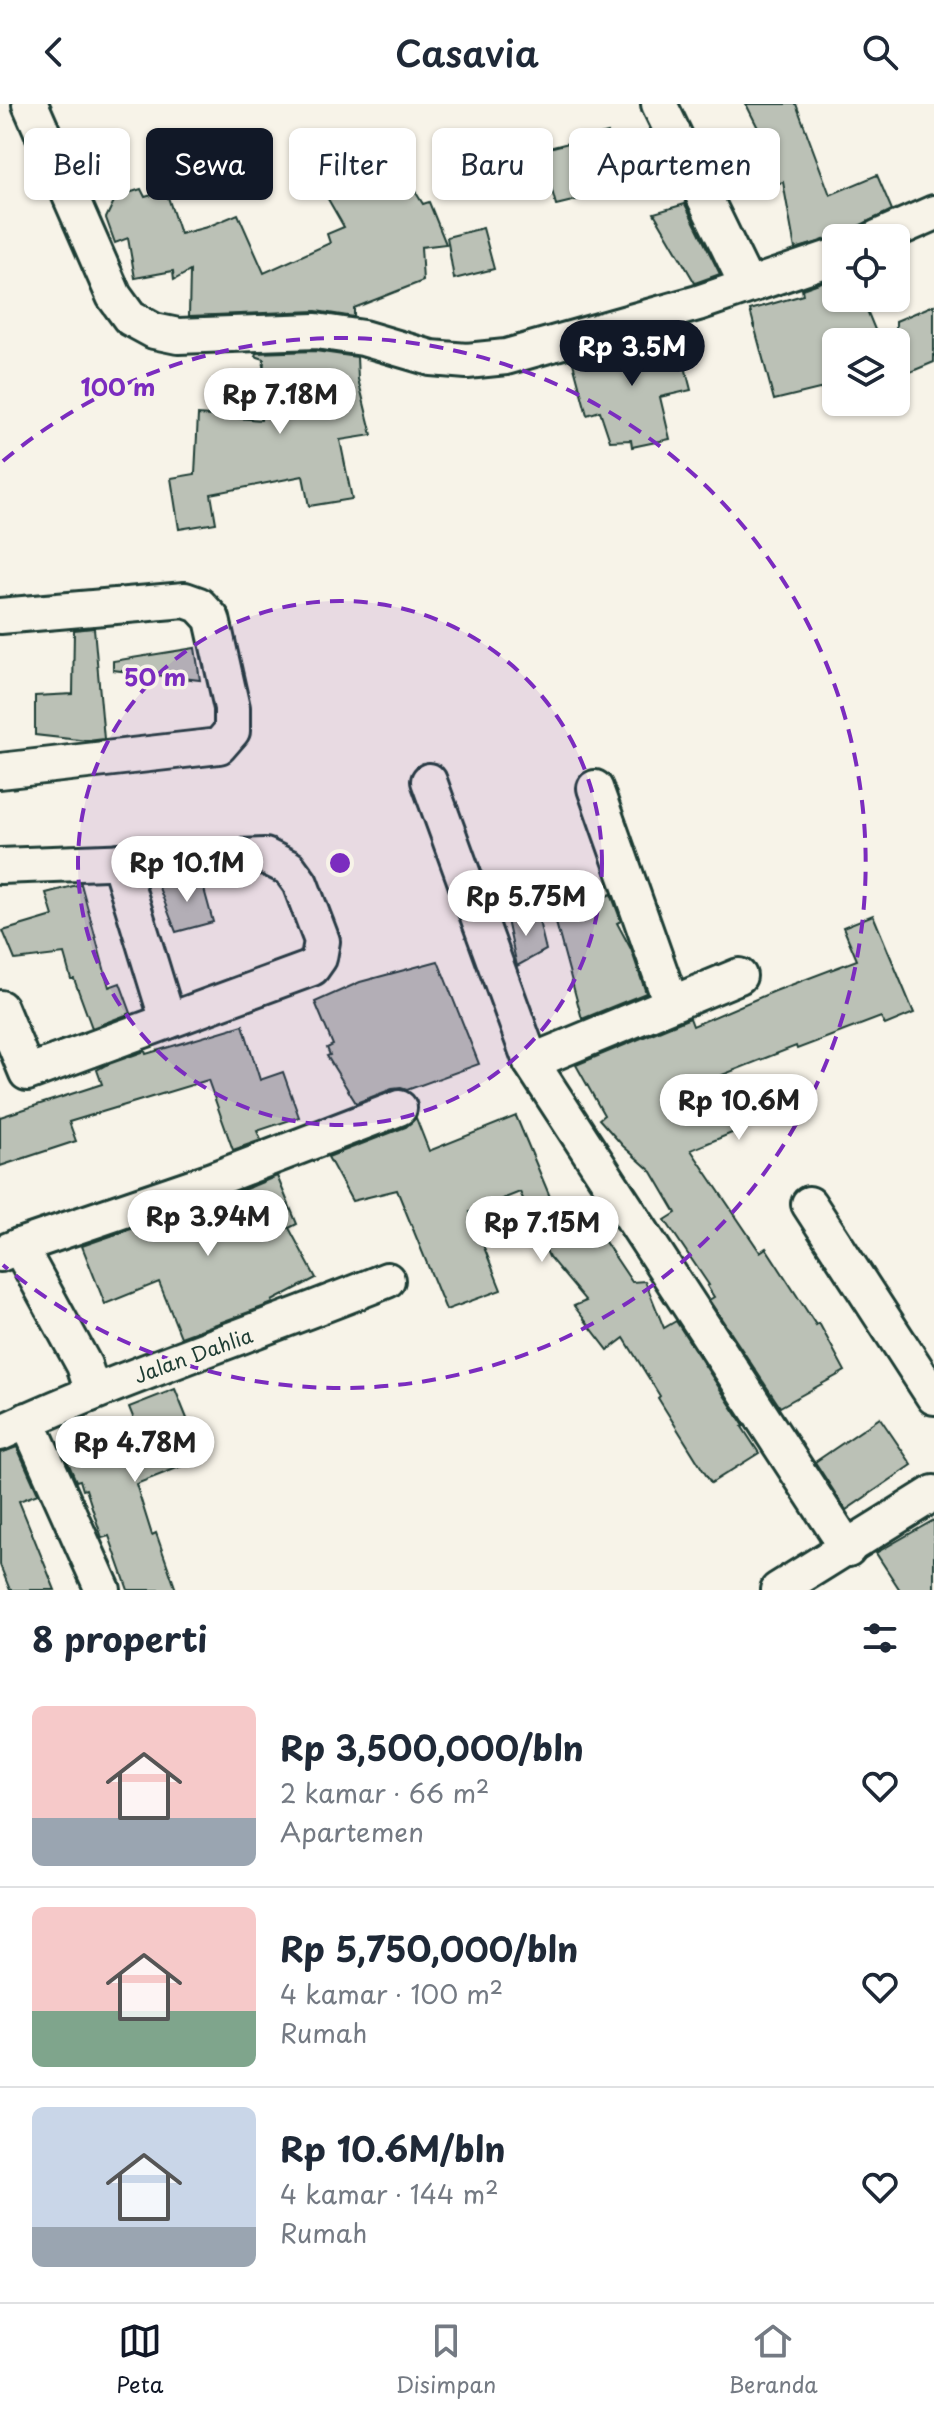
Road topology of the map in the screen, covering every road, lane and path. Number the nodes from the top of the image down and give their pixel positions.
1 (30, 104) edge
2 (659, 104) edge
3 (934, 213) edge
4 (909, 224) edge
5 (822, 261) edge
6 (747, 285) junction
7 (0, 616) edge
8 (0, 771) edge
9 (429, 781) dead end
10 (595, 788) dead end
11 (119, 861) junction
12 (0, 866) edge
13 (739, 976) dead end
14 (671, 1003) junction
15 (0, 1008) edge
16 (168, 1021) junction
17 (531, 1062) junction
18 (13, 1078) edge
19 (399, 1108) dead end
20 (809, 1204) dead end
21 (9, 1250) edge
22 (387, 1280) dead end
23 (93, 1392) junction
24 (934, 1397) edge
25 (13, 1426) edge
26 (934, 1493) edge
27 (848, 1549) junction
28 (103, 1590) edge
29 (778, 1590) edge

1 - 6 street
2 - 6 street
3 - 4 street
5 - 6 street
7 - 8 street
9 - 17 street
10 - 14 street
11 - 12 street
11 - 16 street
11 - 16 street
13 - 14 street
14 - 17 street
15 - 18 street
16 - 18 street
17 - 27 street
19 - 21 street
20 - 24 street
21 - 23 street
22 - 23 street, Jalan Dahlia
23 - 25 street, Jalan Dahlia
25 - 28 street
26 - 27 street
27 - 29 street

